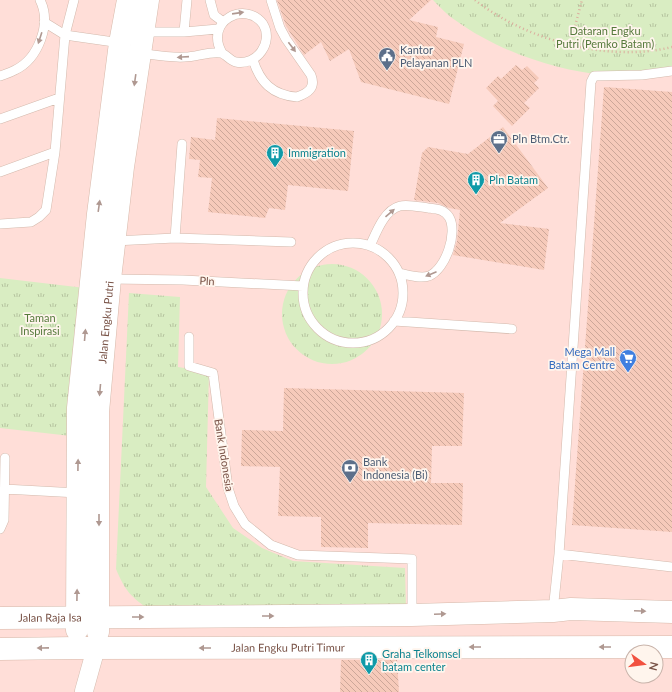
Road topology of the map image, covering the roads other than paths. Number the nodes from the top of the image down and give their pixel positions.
1 (40, 0) edge
2 (74, 0) edge
3 (128, 0) edge
4 (148, 0) edge
5 (186, 0) edge
6 (271, 0) edge
7 (211, 4) edge
8 (44, 22) junction
9 (220, 25) junction
10 (184, 32) junction
11 (65, 34) junction
12 (135, 44) junction
13 (222, 53) junction
14 (253, 60) junction
15 (672, 71) edge
16 (0, 76) edge
17 (59, 98) junction
18 (0, 119) edge
19 (182, 144) dead end
20 (55, 152) junction
21 (0, 172) edge
22 (0, 224) edge
23 (175, 238) junction
24 (114, 241) junction
25 (291, 242) dead end
26 (370, 246) junction
27 (399, 273) junction
28 (110, 279) junction
29 (303, 286) junction
30 (394, 321) junction
31 (512, 329) dead end
32 (189, 337) dead end
33 (5, 458) dead end
34 (4, 489) junction
35 (78, 493) junction
36 (0, 529) edge
37 (560, 554) junction
38 (672, 566) edge
39 (553, 611) junction
40 (672, 612) edge
41 (412, 614) junction
42 (76, 617) junction
43 (99, 617) junction
44 (0, 618) edge
45 (672, 647) edge
46 (87, 648) junction
47 (0, 649) edge
48 (84, 692) edge

1 - 8 lane
2 - 11 lane
3 - 12 main road, Jalan Engku Putri
4 - 12 main road, Jalan Engku Putri
5 - 10 lane
6 -> 14 lane
7 - 9 lane
8 - 11 lane
8 -> 16 lane
9 - 10 lane
9 - 13 lane
9 -> 14 lane
10 - 12 lane
11 - 12 lane
11 - 17 lane
13 -> 12 lane
12 -> 24 main road, Jalan Engku Putri
35 -> 12 main road, Jalan Engku Putri
13 - 14 lane
15 - 37 lane
17 - 18 lane
17 - 20 lane
19 - 23 lane
20 - 21 lane
20 - 22 lane
23 - 24 lane
23 - 25 lane
24 - 28 main road, Jalan Engku Putri
26 - 27 lane
26 -> 27 lane
26 - 29 lane
27 - 30 lane
28 - 29 lane, Pln
28 -> 43 main road, Jalan Engku Putri
29 - 30 lane
30 - 31 lane
32 - 41 lane, Bank Indonesia
33 - 34 lane
34 - 35 lane
34 - 36 lane
42 -> 35 main road, Jalan Engku Putri
37 - 38 lane
37 - 39 lane
39 -> 40 main road
41 -> 39 main road
43 -> 41 main road
42 - 43 main road, Jalan Raja Isa
42 - 44 main road, Jalan Raja Isa
42 - 46 main road, Jalan Engku Putri
43 - 46 main road, Jalan Engku Putri
45 -> 46 main road, Jalan Engku Putri Timur
46 -> 47 main road
46 - 48 street

